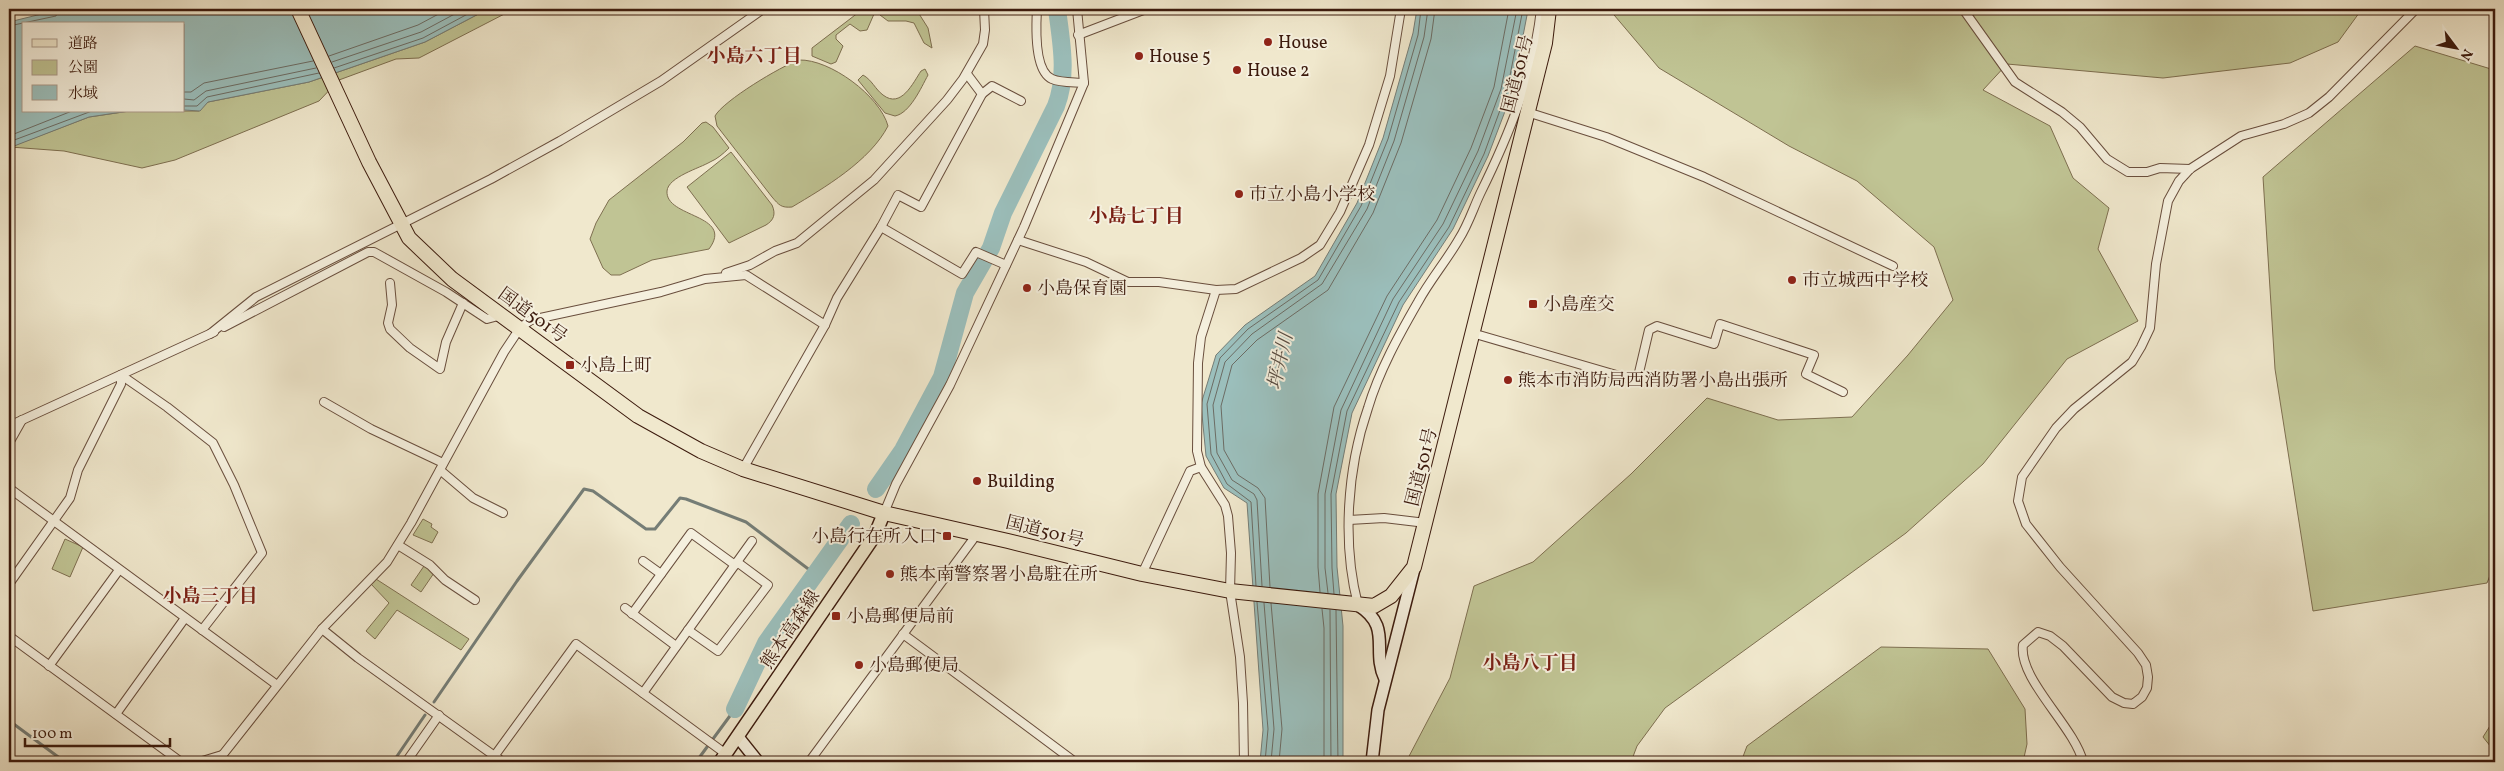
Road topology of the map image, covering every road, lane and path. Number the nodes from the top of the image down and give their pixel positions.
1 (298, 9) edge
2 (763, 9) edge
3 (984, 9) edge
4 (1037, 9) edge
5 (1077, 9) edge
6 (1146, 9) edge
7 (1401, 9) edge
8 (1541, 9) edge
9 (1549, 9) edge
10 (1963, 9) edge
11 (2416, 9) edge
12 (1078, 35) junction
13 (967, 74) junction
14 (1084, 83) junction
15 (982, 94) junction
16 (1021, 101) dead end
17 (1527, 112) junction
18 (2190, 169) junction
19 (397, 218) junction
20 (881, 226) junction
21 (1018, 240) junction
22 (1006, 265) junction
23 (1892, 266) dead end
24 (712, 278) junction
25 (390, 283) dead end
26 (1216, 290) junction
27 (463, 303) junction
28 (502, 315) junction
29 (824, 325) junction
30 (520, 328) junction
31 (210, 334) junction
32 (1472, 334) junction
33 (120, 375) junction
34 (1843, 392) dead end
35 (324, 402) dead end
36 (22, 420) junction
37 (9, 426) edge
38 (9, 443) edge
39 (442, 467) junction
40 (1202, 467) junction
41 (743, 469) junction
42 (9, 488) edge
43 (503, 512) dead end
44 (884, 513) junction
45 (1349, 520) junction
46 (55, 522) junction
47 (1426, 523) junction
48 (977, 534) junction
49 (752, 541) dead end
50 (398, 545) junction
51 (644, 561) dead end
52 (736, 564) junction
53 (1414, 567) junction
54 (119, 570) junction
55 (661, 574) junction
56 (1142, 574) junction
57 (9, 584) edge
58 (1234, 591) junction
59 (475, 600) dead end
60 (1355, 605) junction
61 (625, 608) dead end
62 (632, 614) junction
63 (185, 618) junction
64 (322, 629) junction
65 (202, 630) junction
66 (688, 630) junction
67 (903, 634) junction
68 (9, 636) edge
69 (676, 646) junction
70 (49, 666) junction
71 (1386, 681) junction
72 (277, 685) junction
73 (642, 692) junction
74 (116, 714) junction
75 (439, 715) junction
76 (738, 737) junction
77 (222, 755) junction
78 (723, 758) edge
79 (493, 759) edge
80 (181, 762) edge
81 (199, 762) edge
82 (217, 762) edge
83 (406, 762) edge
84 (503, 762) edge
85 (758, 762) edge
86 (809, 762) edge
87 (1075, 762) edge
88 (1244, 762) edge
89 (1372, 762) edge
90 (2083, 762) edge

1 - 19 highway, 国道501号
2 - 19 street
3 - 13 street
4 - 14 street
5 - 12 street
6 - 12 street
7 - 26 street
8 - 45 street
9 - 17 highway, 国道501号
10 - 18 street
11 - 18 street
12 - 14 street
13 - 15 street
13 - 24 street
14 - 21 street
15 - 16 street
15 - 20 street
17 - 23 street
17 - 32 highway, 国道501号
18 - 90 street
19 - 28 highway, 国道501号
19 - 31 street
20 - 22 street
20 - 29 street
21 - 22 street
21 - 26 street
22 - 44 street
24 - 29 street
24 - 30 street
25 - 27 street
26 - 40 street
27 - 28 street
27 - 31 street
28 - 30 highway, 国道501号
29 - 41 street
30 - 39 street
30 - 41 highway, 国道501号
31 - 33 street
32 - 34 street
32 - 47 highway, 国道501号
33 - 36 street
33 - 46 street
33 - 65 street
35 - 39 street
36 - 37 street
36 - 38 street
39 - 43 street
39 - 50 street
40 - 56 street
40 - 58 street
41 - 44 highway, 国道501号
42 - 46 street
44 - 48 highway, 国道501号
44 - 76 main road, 熊本高森線
45 - 47 street
45 - 60 street
46 - 54 street
46 - 57 street
47 - 53 highway, 国道501号
48 - 56 highway, 国道501号
48 - 67 street
49 - 52 street
50 - 59 street
50 - 64 street
51 - 55 street
52 - 55 street
52 - 66 street
52 - 66 street
53 - 60 highway, 国道501号
53 - 71 street
54 - 63 street
54 - 70 street
55 - 62 street
56 - 58 highway, 国道501号
58 - 60 highway, 国道501号
58 - 88 street
60 - 71 street
61 - 62 street
62 - 69 street
63 - 65 street
63 - 74 street
64 - 72 street
64 - 75 street
65 - 72 street
66 - 69 street
67 - 86 street
67 - 87 street
68 - 70 street
69 - 73 street
70 - 74 street
71 - 89 street
72 - 77 street
73 - 78 street
73 - 79 street
74 - 80 street
75 - 79 street
75 - 83 street
76 - 78 main road, 熊本高森線
76 - 85 street
77 - 81 street
77 - 82 street
79 - 84 street

